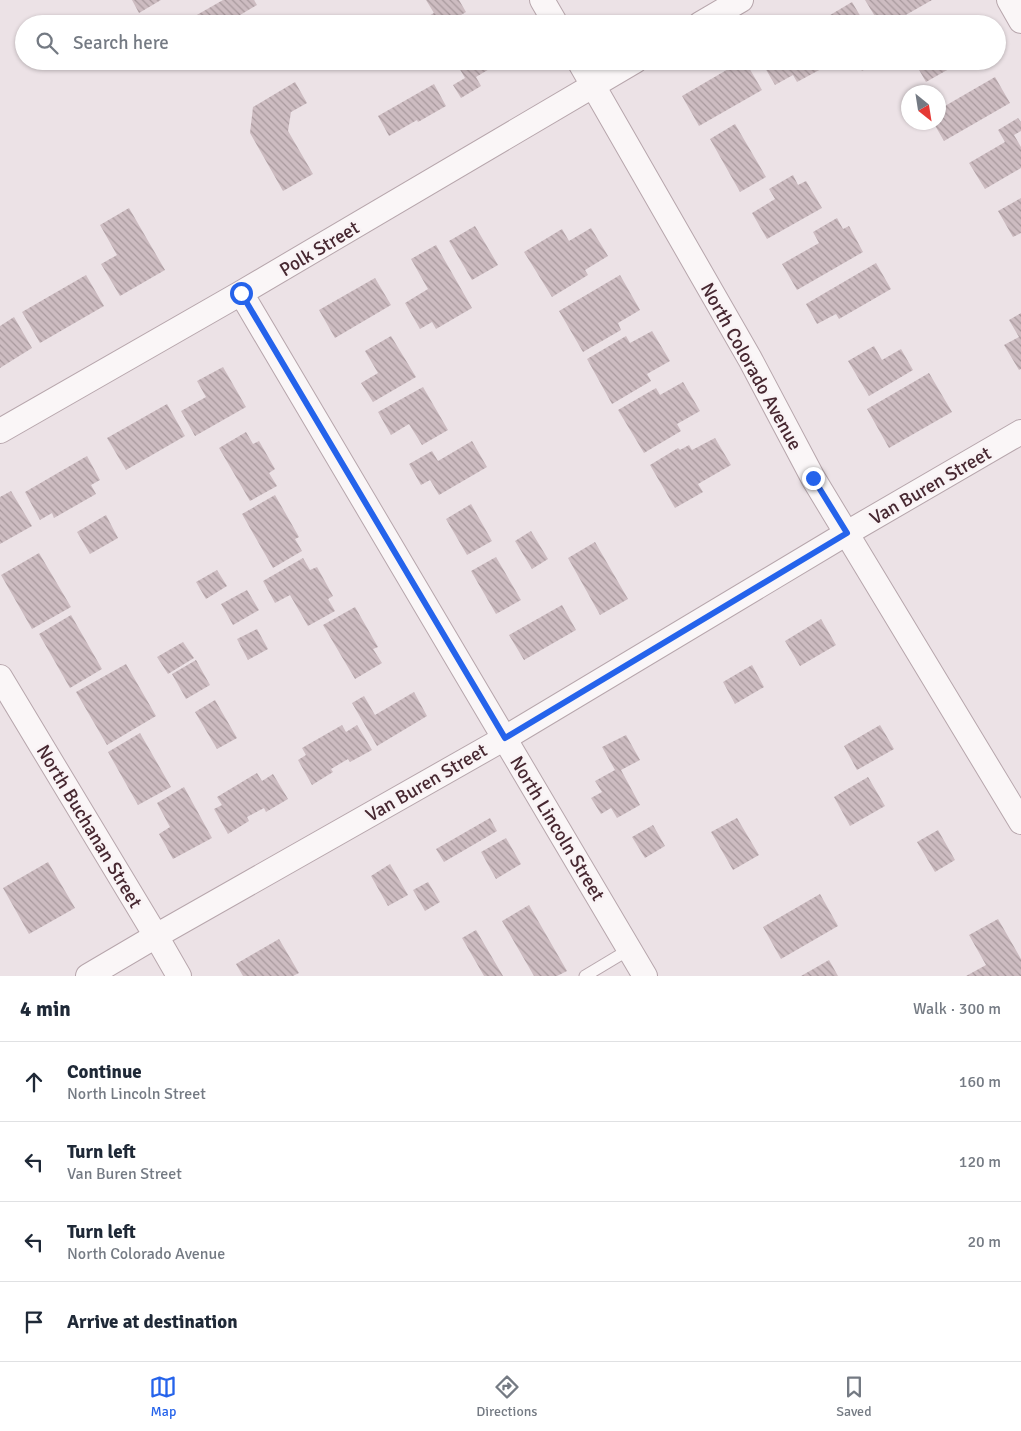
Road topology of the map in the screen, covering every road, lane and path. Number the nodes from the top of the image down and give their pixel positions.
1 (542, 0) edge
2 (740, 0) edge
3 (1009, 0) edge
4 (551, 15) edge
5 (715, 15) edge
6 (1021, 21) edge
7 (585, 70) edge
8 (620, 70) edge
9 (594, 85) junction
10 (241, 293) junction
11 (0, 431) edge
12 (1021, 432) edge
13 (847, 533) junction
14 (0, 678) edge
15 (505, 738) junction
16 (1021, 822) edge
17 (156, 936) junction
18 (630, 950) junction
19 (88, 976) edge
20 (179, 976) edge
21 (586, 976) edge
22 (645, 976) edge

1 - 4 street
2 - 5 street
3 - 6 street
7 - 9 street, North Colorado Avenue
8 - 9 street, Polk Street
9 - 10 street, Polk Street
9 - 13 street, North Colorado Avenue
10 - 11 street, Polk Street
10 - 15 street, North Lincoln Street
12 - 13 street, Van Buren Street
13 - 15 street, Van Buren Street
13 - 16 street, North Colorado Avenue
14 - 17 street, North Buchanan Street
15 - 17 street, Van Buren Street
15 - 18 street, North Lincoln Street
17 - 19 street, Van Buren Street
17 - 20 street, North Buchanan Street
18 - 21 lane
18 - 22 street, North Lincoln Street

